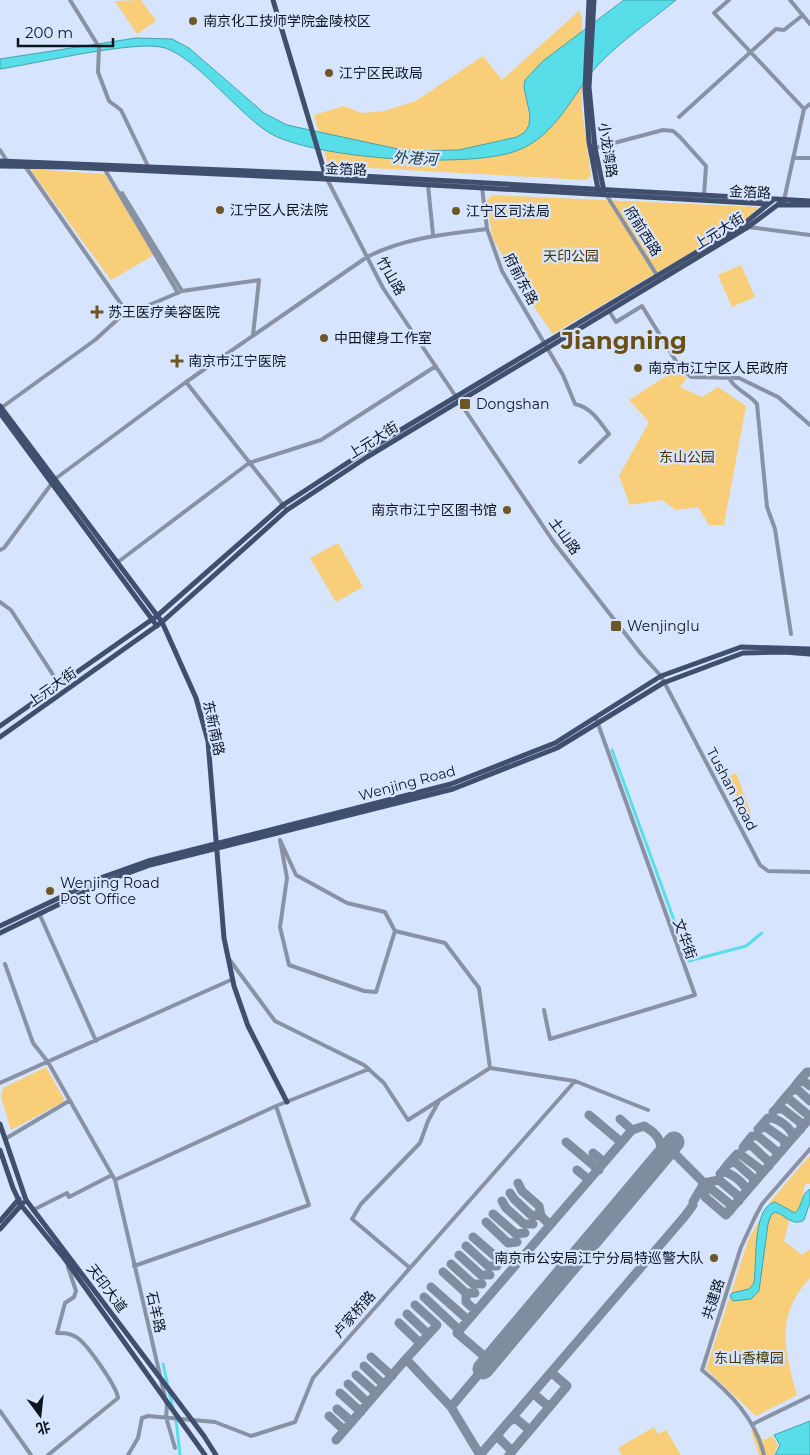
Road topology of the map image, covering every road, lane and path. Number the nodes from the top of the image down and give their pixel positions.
1 (70, 0) edge
2 (273, 0) edge
3 (729, 0) edge
4 (790, 0) edge
5 (592, 1) edge
6 (803, 15) junction
7 (810, 24) edge
8 (751, 52) junction
9 (587, 88) junction
10 (810, 104) edge
11 (804, 109) junction
12 (679, 117) dead end
13 (594, 148) junction
14 (0, 150) edge
15 (793, 158) junction
16 (810, 158) edge
17 (0, 161) edge
18 (7, 161) junction
19 (0, 166) edge
20 (25, 166) junction
21 (105, 166) junction
22 (148, 166) junction
23 (326, 177) junction
24 (428, 185) junction
25 (482, 188) junction
26 (602, 191) junction
27 (704, 196) junction
28 (774, 200) junction
29 (784, 200) junction
30 (810, 201) edge
31 (766, 204) junction
32 (778, 205) junction
33 (810, 206) edge
34 (748, 227) junction
35 (487, 228) junction
36 (433, 235) junction
37 (810, 235) edge
38 (367, 257) junction
39 (659, 278) junction
40 (180, 292) junction
41 (609, 311) junction
42 (128, 314) junction
43 (253, 335) junction
44 (545, 345) junction
45 (436, 366) junction
46 (729, 378) junction
47 (186, 382) junction
48 (456, 396) junction
49 (460, 401) junction
50 (0, 409) edge
51 (810, 425) edge
52 (580, 462) dead end
53 (249, 463) junction
54 (54, 481) junction
55 (285, 507) junction
56 (0, 550) edge
57 (118, 562) junction
58 (0, 602) edge
59 (155, 618) junction
60 (159, 624) junction
61 (791, 634) dead end
62 (810, 649) edge
63 (810, 654) edge
64 (661, 676) junction
65 (664, 683) junction
66 (59, 684) junction
67 (597, 721) junction
68 (0, 726) edge
69 (0, 737) edge
70 (217, 847) junction
71 (810, 872) edge
72 (37, 908) junction
73 (39, 914) junction
74 (0, 926) edge
75 (396, 932) junction
76 (0, 933) edge
77 (228, 958) junction
78 (4, 964) dead end
79 (233, 979) junction
80 (544, 1010) dead end
81 (96, 1041) junction
82 (48, 1062) junction
83 (490, 1068) junction
84 (369, 1069) junction
85 (575, 1081) junction
86 (0, 1083) edge
87 (440, 1099) junction
88 (70, 1101) junction
89 (287, 1102) junction
90 (276, 1106) junction
91 (648, 1110) dead end
92 (0, 1124) edge
93 (5, 1139) junction
94 (810, 1149) edge
95 (0, 1150) edge
96 (112, 1175) junction
97 (115, 1180) junction
98 (25, 1198) junction
99 (20, 1202) junction
100 (33, 1210) junction
101 (0, 1220) edge
102 (0, 1229) edge
103 (66, 1256) junction
104 (134, 1266) junction
105 (410, 1268) junction
106 (810, 1396) edge
107 (0, 1412) edge
108 (166, 1417) junction
109 (753, 1424) junction
110 (175, 1448) dead end
111 (31, 1455) edge
112 (48, 1455) edge
113 (128, 1455) edge
114 (205, 1455) edge
115 (216, 1455) edge
116 (764, 1455) edge

1 - 22 street
2 - 23 main road, 竹山路
3 - 8 street
4 - 6 street
5 - 9 main road, 小龙湾路
6 - 7 street
6 - 8 street
8 - 11 street
8 - 12 street
9 - 13 main road, 小龙湾路
9 - 26 main road, 小龙湾路
10 - 11 street
11 - 15 street
13 - 26 main road, 小龙湾路
13 - 27 street
14 - 18 street
15 - 16 street
15 - 29 street
17 - 18 main road, 金箔路
18 - 21 main road, 金箔路
19 - 20 main road, 金箔路
20 - 21 main road, 金箔路
20 - 42 street
21 - 22 main road, 金箔路
21 - 23 main road, 金箔路
21 - 40 street
22 - 23 main road, 金箔路
23 - 24 main road, 金箔路
23 - 26 main road, 金箔路
23 - 38 street, 竹山路
24 - 25 main road, 金箔路
24 - 36 street
25 - 26 main road, 金箔路
25 - 35 street, 府前东路
26 - 27 main road, 金箔路
26 - 31 main road, 金箔路
26 - 39 street, 府前西路
27 - 28 main road, 金箔路
28 - 29 main road, 金箔路
28 - 31 main road, 上元大街
29 - 30 main road, 金箔路
29 - 32 main road, 上元大街
31 - 32 main road, 金箔路
31 - 39 main road, 上元大街
32 - 33 main road, 金箔路
32 - 34 main road, 上元大街
34 - 37 street
34 - 39 main road, 上元大街
35 - 36 street
35 - 44 street, 府前东路
36 - 38 street
38 - 43 street
38 - 45 street, 竹山路
39 - 41 main road, 上元大街
39 - 44 main road, 上元大街
40 - 42 street
40 - 43 street
41 - 44 main road, 上元大街
41 - 46 street
42 - 50 street
43 - 47 street
44 - 48 main road, 上元大街
44 - 49 main road, 上元大街
44 - 52 street, 府前东路
45 - 48 street, 竹山路
45 - 53 street
46 - 51 street
46 - 61 street
47 - 53 street
47 - 54 street
48 - 49 street, 竹山路
48 - 55 main road, 上元大街
49 - 55 main road, 上元大街
49 - 64 street, 土山路
50 - 54 main road, 东新南路
53 - 55 street
53 - 57 street
54 - 56 street
54 - 57 main road, 东新南路
54 - 59 main road, 东新南路
55 - 59 main road, 上元大街
55 - 60 main road, 上元大街
57 - 59 main road, 东新南路
58 - 66 street
59 - 60 main road, 东新南路
59 - 66 main road, 上元大街
60 - 69 main road, 上元大街
60 - 70 main road, 东新南路
62 - 64 main road, Wenjing Road
63 - 65 main road, Wenjing Road
64 - 65 street, Tushan Road
64 - 67 main road, Wenjing Road
65 - 67 main road, Wenjing Road
65 - 71 street, Tushan Road
66 - 68 main road, 上元大街
67 - 70 main road, Wenjing Road
67 - 80 street, 文华街
70 - 72 main road, Wenjing Road
70 - 73 main road, Wenjing Road
70 - 77 main road, 东新南路
72 - 73 street
72 - 74 main road, Wenjing Road
73 - 76 main road, Wenjing Road
73 - 81 street
75 - 75 street
75 - 83 street
77 - 79 main road, 东新南路
77 - 84 street
78 - 82 street, 石羊路
79 - 81 street
79 - 89 main road, 东新南路
81 - 82 street
82 - 86 street
82 - 88 street, 石羊路
83 - 85 street
83 - 87 street
84 - 87 street
84 - 89 street
85 - 91 street
85 - 105 street, 卢家桥路
87 - 105 street
88 - 93 street
88 - 96 street, 石羊路
89 - 90 street
90 - 97 street
90 - 104 street
92 - 93 main road, 天印大道
93 - 98 main road, 天印大道
94 - 109 street, 共建路
95 - 99 main road, 天印大道
96 - 97 street, 石羊路
96 - 100 street
97 - 104 street, 石羊路
98 - 99 main road
98 - 100 main road, 天印大道
99 - 101 main road
99 - 102 main road
99 - 103 main road, 天印大道
100 - 103 main road, 天印大道
103 - 112 street
103 - 114 main road, 天印大道
103 - 115 main road, 天印大道
104 - 108 street, 石羊路
105 - 108 street, 卢家桥路
106 - 109 street
107 - 111 street
108 - 110 street, 石羊路
108 - 113 street, 卢家桥路
109 - 116 street, 共建路

